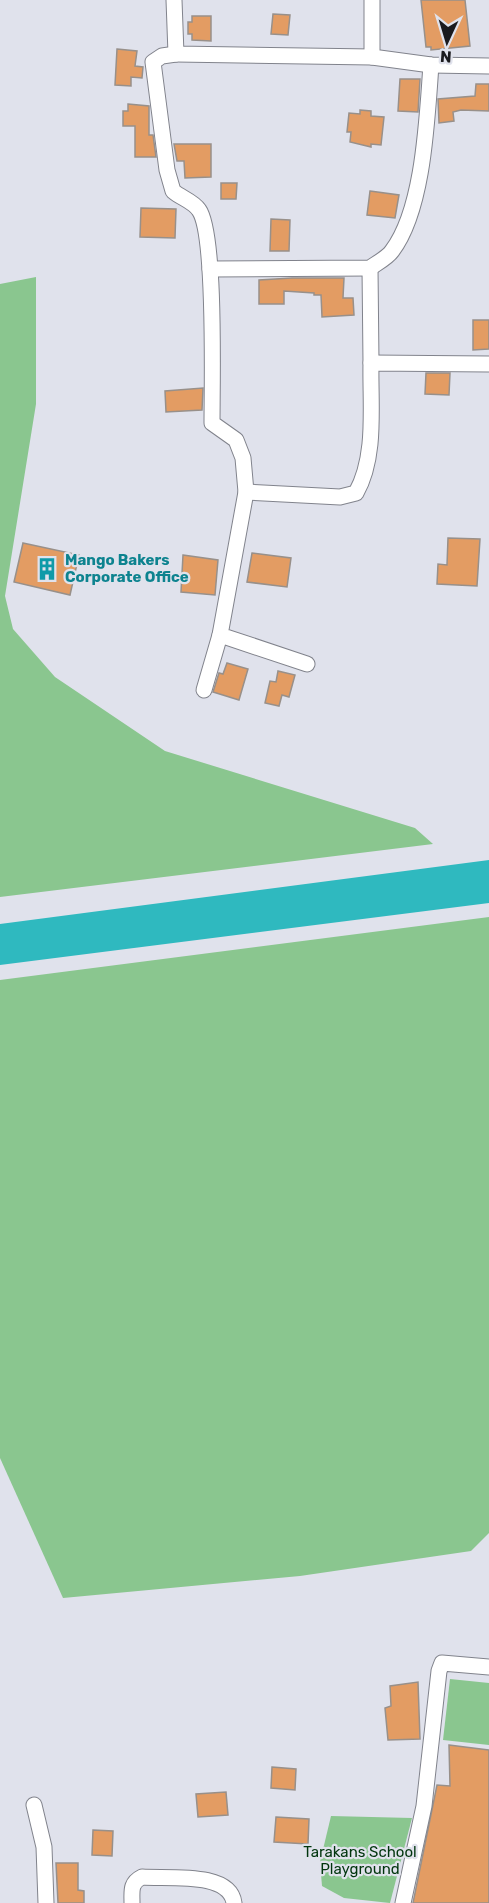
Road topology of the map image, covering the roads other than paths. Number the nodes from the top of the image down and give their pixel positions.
1 (174, 0) edge
2 (372, 0) edge
3 (176, 54) junction
4 (372, 57) junction
5 (431, 65) junction
6 (489, 66) edge
7 (210, 268) junction
8 (370, 268) junction
9 (371, 363) junction
10 (489, 364) edge
11 (246, 492) junction
12 (220, 634) junction
13 (307, 664) dead end
14 (204, 690) dead end
15 (489, 1667) edge
16 (34, 1805) dead end
17 (46, 1903) edge
18 (132, 1903) edge
19 (234, 1903) edge
20 (402, 1903) edge

1 - 3 street
2 - 4 street
3 - 4 street
3 - 7 street
4 - 5 street
5 - 6 street
5 - 8 street
7 - 8 street
7 - 11 street
8 - 9 street
9 - 10 street
9 - 11 street
11 - 12 street
12 - 13 street
12 - 14 street
15 - 20 street
16 - 17 street
18 - 19 street

